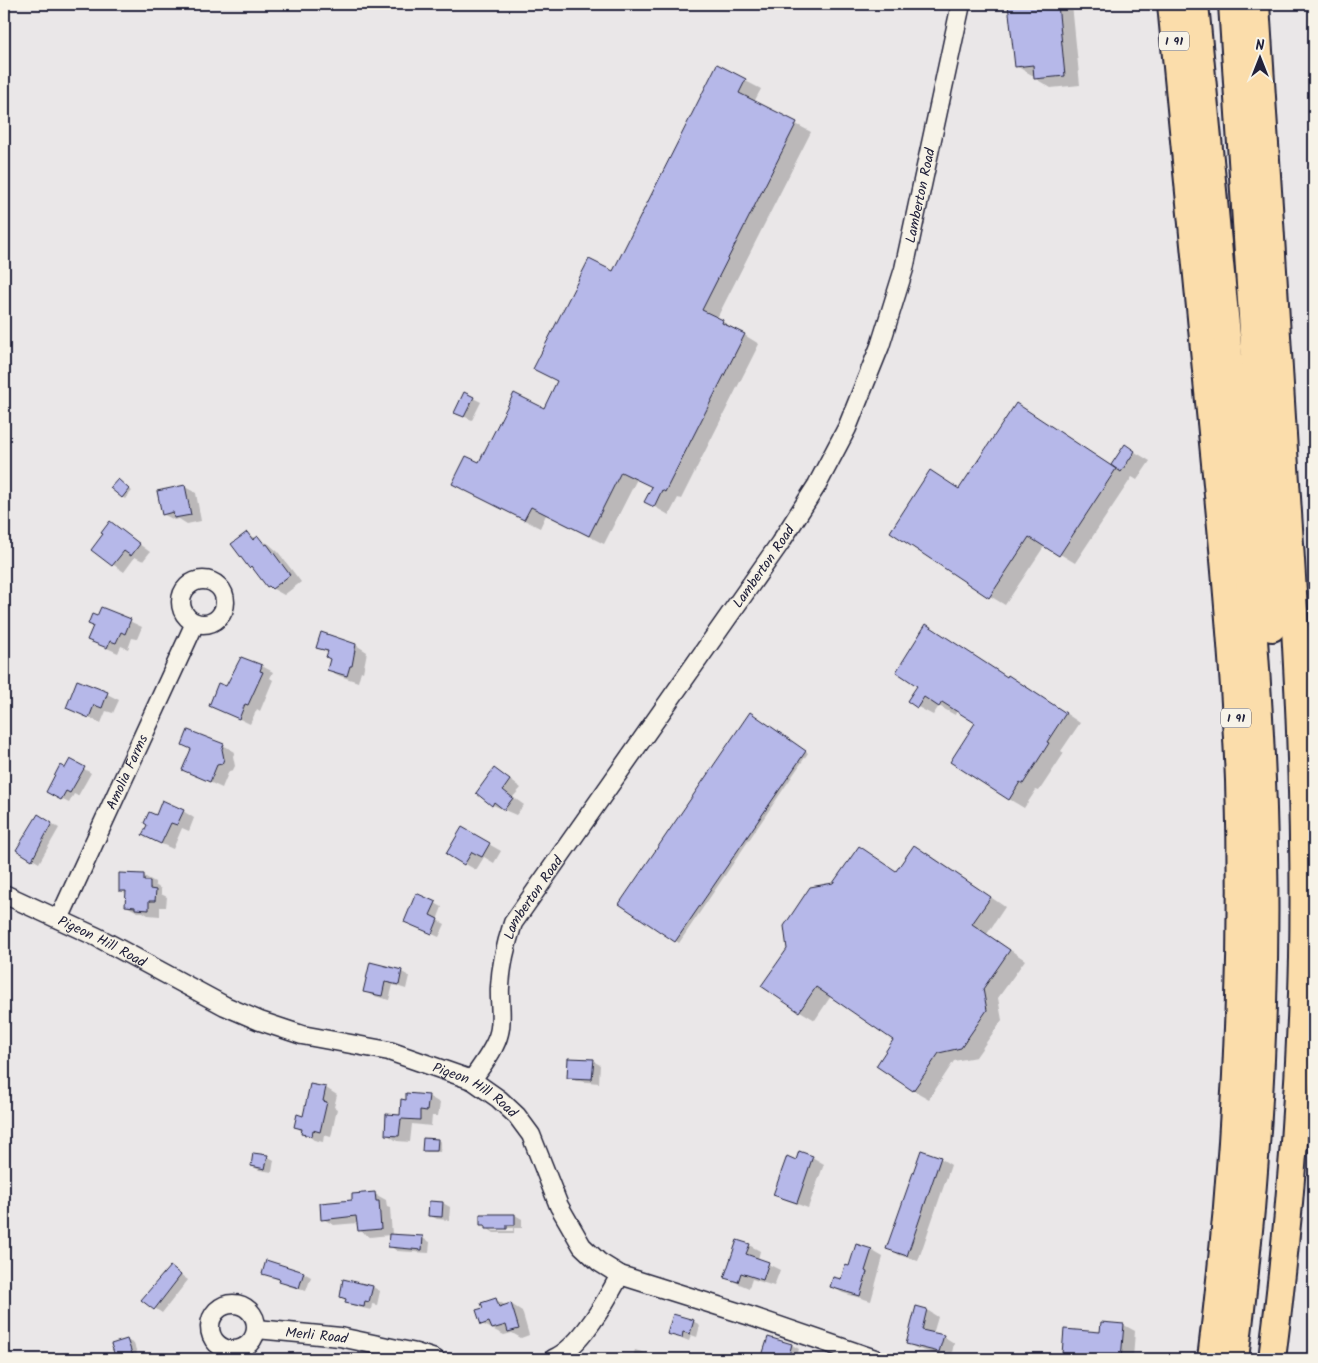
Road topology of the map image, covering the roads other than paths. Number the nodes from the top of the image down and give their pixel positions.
1 (961, 4) edge
2 (1171, 4) edge
3 (1195, 4) edge
4 (1202, 4) edge
5 (1221, 4) edge
6 (1232, 4) edge
7 (1256, 4) edge
8 (1200, 59) junction
9 (1238, 93) junction
10 (195, 623) dead end
11 (4, 894) edge
12 (59, 919) junction
13 (472, 1080) junction
14 (620, 1275) junction
15 (257, 1330) dead end
16 (435, 1359) edge
17 (553, 1359) edge
18 (875, 1359) edge
19 (1211, 1359) edge
20 (1235, 1359) edge
21 (1248, 1359) edge
22 (1272, 1359) edge

1 - 13 street, Lamberton Road
2 - 19 highway, I 91
3 - 8 highway
4 - 8 highway
5 - 9 highway
6 - 9 highway
7 - 22 highway
8 - 20 highway
9 - 21 highway
10 - 12 street, Amolia Farms
11 - 12 street, Pigeon Hill Road
12 - 13 street, Pigeon Hill Road
13 - 14 street, Pigeon Hill Road
14 - 17 street
14 - 18 street, Pigeon Hill Road
15 - 16 street, Merli Road

